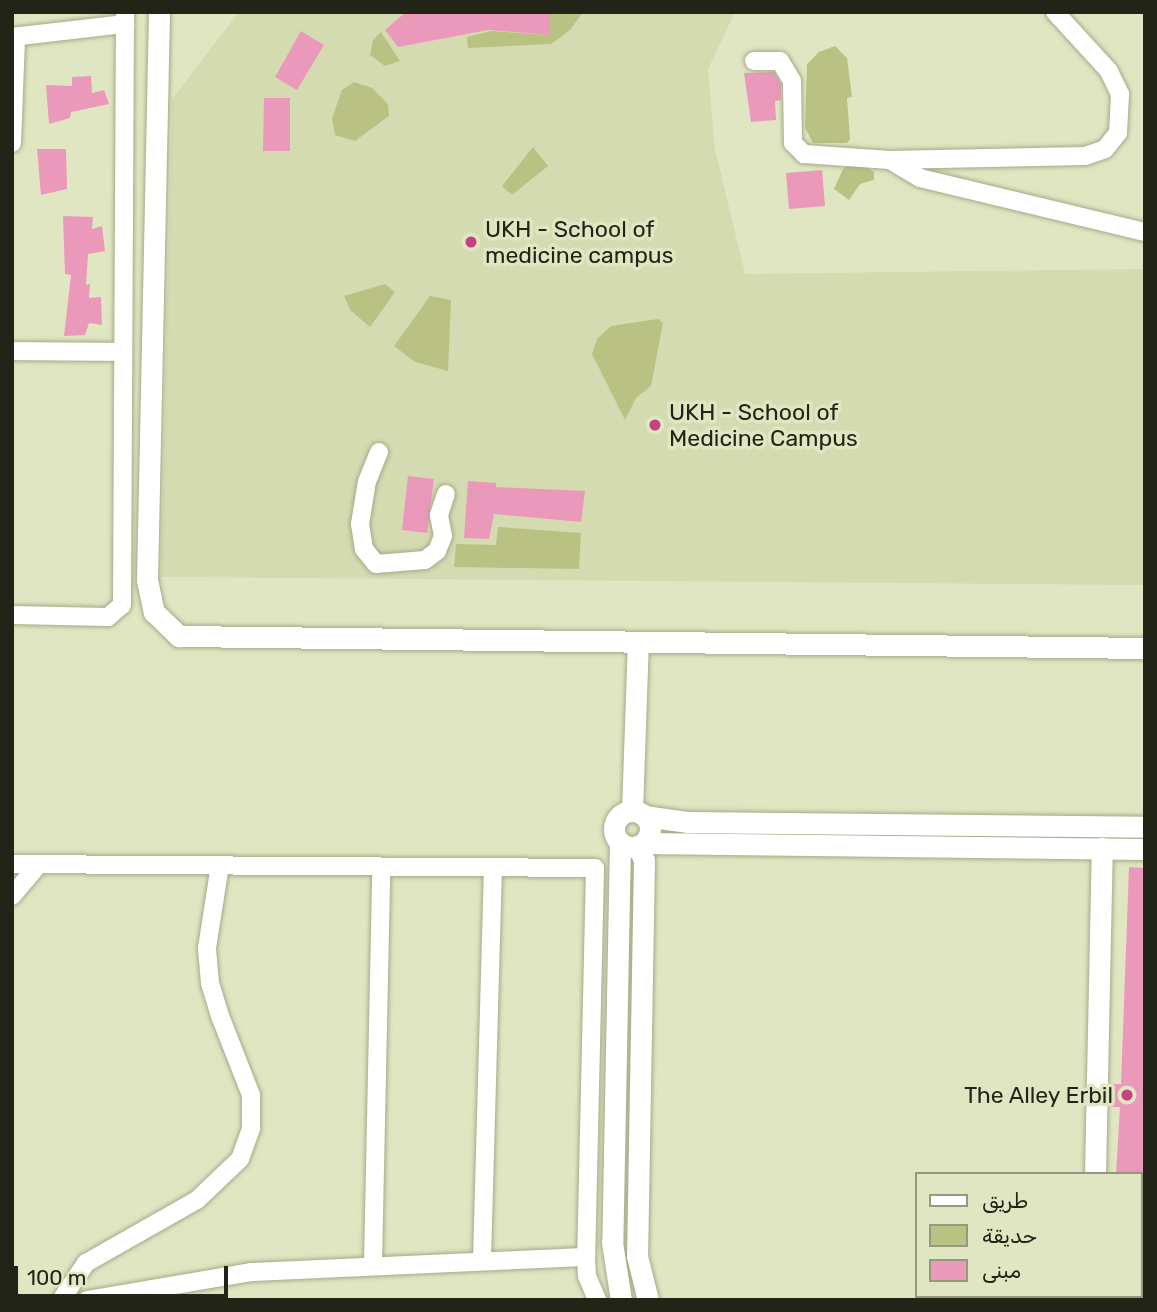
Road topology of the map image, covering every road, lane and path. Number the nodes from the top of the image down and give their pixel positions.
1 (159, 12) edge
2 (1055, 12) edge
3 (125, 18) edge
4 (14, 37) edge
5 (754, 61) dead end
6 (12, 143) edge
7 (890, 160) junction
8 (1145, 232) edge
9 (12, 351) edge
10 (122, 352) junction
11 (379, 452) dead end
12 (446, 494) dead end
13 (12, 615) edge
14 (638, 642) junction
15 (1145, 648) edge
16 (638, 813) junction
17 (1033, 825) junction
18 (1145, 827) edge
19 (634, 844) junction
20 (1032, 847) junction
21 (1102, 848) junction
22 (1145, 849) edge
23 (12, 864) edge
24 (39, 864) junction
25 (220, 865) junction
26 (381, 875) dead end
27 (493, 875) dead end
28 (12, 896) edge
29 (1094, 1172) edge
30 (586, 1257) junction
31 (482, 1260) junction
32 (373, 1264) junction
33 (126, 1296) edge
34 (61, 1300) edge
35 (87, 1300) edge
36 (597, 1300) edge
37 (621, 1300) edge
38 (648, 1300) edge

1 - 14 street
2 - 7 street
3 - 4 street
3 - 10 street
4 - 6 street
5 - 7 street
7 - 8 street
9 - 10 street
10 - 13 street
11 - 12 street
14 - 15 street
14 - 16 street
16 - 17 street
16 - 19 street
16 - 19 street
17 - 18 street
17 - 20 street
19 - 20 street
19 - 37 street
19 - 38 street
20 - 21 street
21 - 22 street
21 - 29 street
23 - 24 street
24 - 25 street
24 - 28 street
25 - 30 street
25 - 34 street
26 - 32 street
27 - 31 street
30 - 31 street
30 - 36 street
31 - 32 street
32 - 33 street
33 - 35 street

